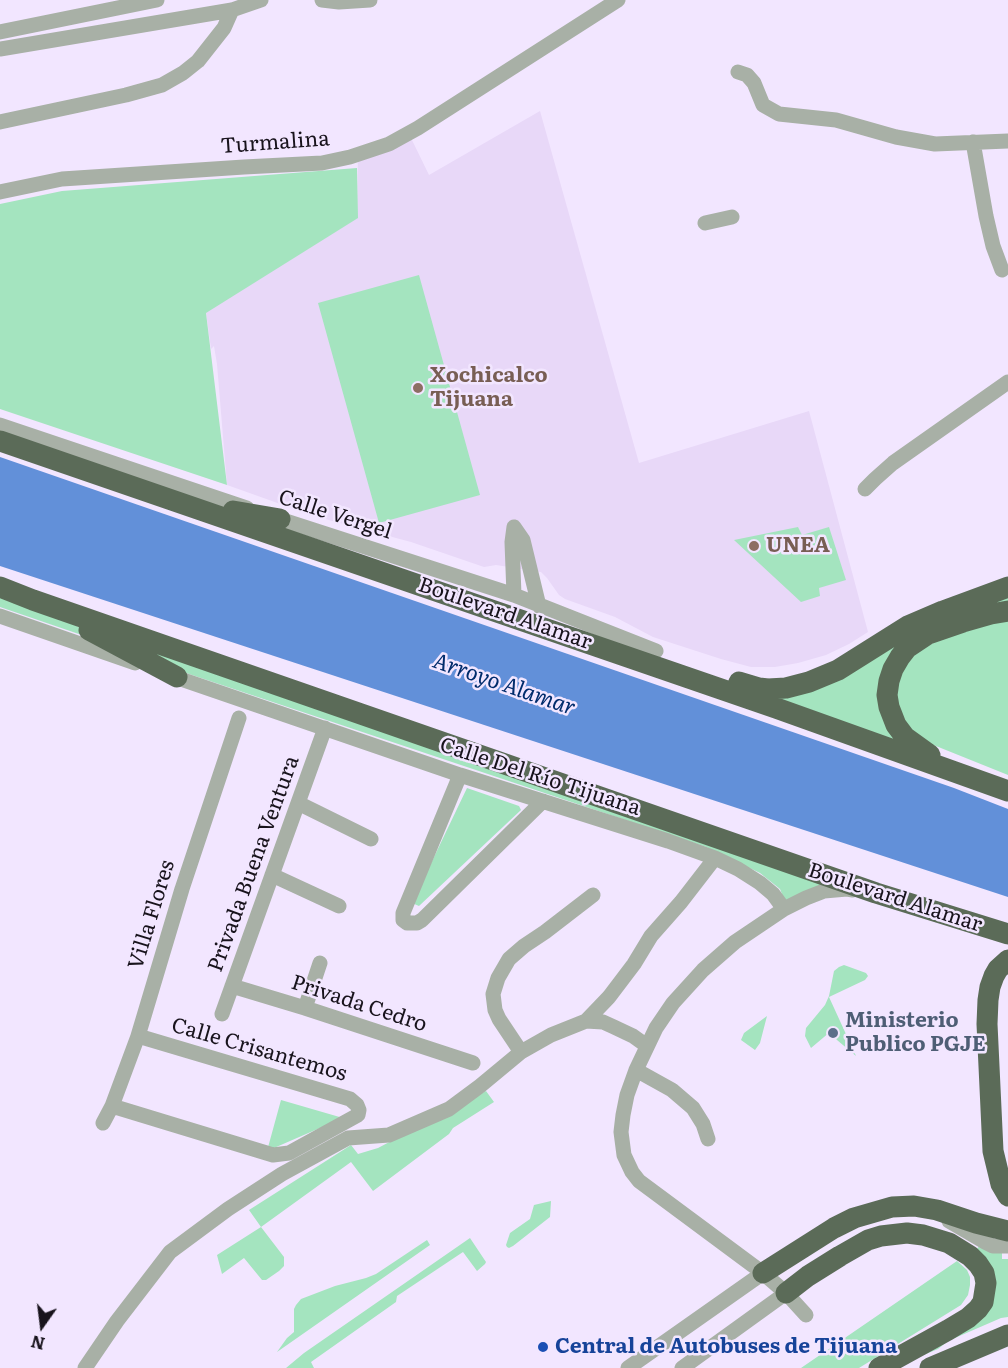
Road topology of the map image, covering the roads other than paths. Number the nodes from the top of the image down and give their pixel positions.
1 (80, 0) edge
2 (157, 0) edge
3 (261, 0) edge
4 (322, 0) edge
5 (370, 0) edge
6 (618, 0) edge
7 (232, 10) junction
8 (88, 14) junction
9 (0, 32) edge
10 (0, 49) edge
11 (738, 72) dead end
12 (0, 122) edge
13 (1008, 141) edge
14 (973, 142) junction
15 (0, 192) edge
16 (732, 217) dead end
17 (705, 224) dead end
18 (1002, 270) dead end
19 (1008, 382) edge
20 (0, 424) edge
21 (0, 441) edge
22 (865, 489) dead end
23 (142, 491) junction
24 (280, 519) junction
25 (0, 587) edge
26 (1008, 587) edge
27 (514, 596) junction
28 (33, 600) junction
29 (539, 606) junction
30 (1008, 611) edge
31 (0, 616) edge
32 (656, 651) junction
33 (177, 677) junction
34 (245, 700) junction
35 (776, 708) junction
36 (325, 728) junction
37 (460, 775) junction
38 (973, 778) junction
39 (1008, 791) edge
40 (543, 801) junction
41 (298, 803) junction
42 (370, 839) dead end
43 (715, 858) junction
44 (272, 874) junction
45 (876, 893) junction
46 (593, 895) dead end
47 (339, 906) dead end
48 (784, 909) junction
49 (1008, 934) edge
50 (1008, 960) edge
51 (320, 963) dead end
52 (232, 986) junction
53 (305, 1008) junction
54 (222, 1014) dead end
55 (586, 1020) junction
56 (138, 1036) junction
57 (647, 1046) junction
58 (521, 1052) junction
59 (473, 1064) dead end
60 (636, 1070) junction
61 (112, 1106) junction
62 (103, 1123) dead end
63 (708, 1139) dead end
64 (1008, 1196) edge
65 (928, 1208) junction
66 (1008, 1231) edge
67 (1008, 1246) edge
68 (763, 1273) junction
69 (786, 1293) junction
70 (806, 1315) dead end
71 (1008, 1335) edge
72 (85, 1368) edge
73 (628, 1368) edge
74 (682, 1368) edge
75 (879, 1368) edge
76 (930, 1368) edge

1 - 8 street
2 - 8 street
3 - 7 street
4 - 5 street
6 - 15 street, Turmalina
7 - 10 street
7 - 12 street
8 - 9 street
11 - 14 street
13 - 14 street
14 - 18 street
16 - 17 street
19 - 22 street
20 - 24 street, Calle Vergel
21 - 23 highway, Boulevard Alamar
23 - 24 highway
23 - 35 highway, Boulevard Alamar
24 - 27 street, Calle Vergel
25 - 28 highway, Boulevard Alamar
26 - 32 highway
27 - 29 street, Calle Vergel
27 - 29 street
28 - 33 highway
28 - 45 highway, Boulevard Alamar
29 - 32 street, Calle Vergel
30 - 38 highway
31 - 33 street, Calle Del Río Tijuana
32 - 35 highway
33 - 34 street, Calle Del Río Tijuana
34 - 36 street, Calle Del Río Tijuana
34 - 56 street, Villa Flores
35 - 38 highway, Boulevard Alamar
36 - 37 street, Calle Del Río Tijuana
36 - 41 street, Privada Buena Ventura
37 - 40 street, Calle Del Río Tijuana
37 - 40 street
38 - 39 highway, Boulevard Alamar
40 - 43 street, Calle Del Río Tijuana
41 - 42 street
41 - 44 street, Privada Buena Ventura
43 - 48 street, Calle Del Río Tijuana
43 - 55 street
44 - 47 street
44 - 52 street, Privada Buena Ventura
45 - 48 street
45 - 49 highway, Boulevard Alamar
46 - 58 street
48 - 57 street
50 - 64 highway
51 - 53 street
52 - 53 street, Privada Cedro
52 - 54 street, Privada Buena Ventura
53 - 59 street, Privada Cedro
55 - 57 street
55 - 58 street
56 - 61 street, Villa Flores
56 - 61 street, Calle Crisantemos
57 - 60 street
58 - 72 street
60 - 63 street
60 - 68 street
61 - 62 street, Villa Flores
65 - 66 highway
65 - 67 street
65 - 68 highway
68 - 69 street
68 - 73 street
69 - 70 street
69 - 74 street
69 - 75 highway
71 - 76 highway

